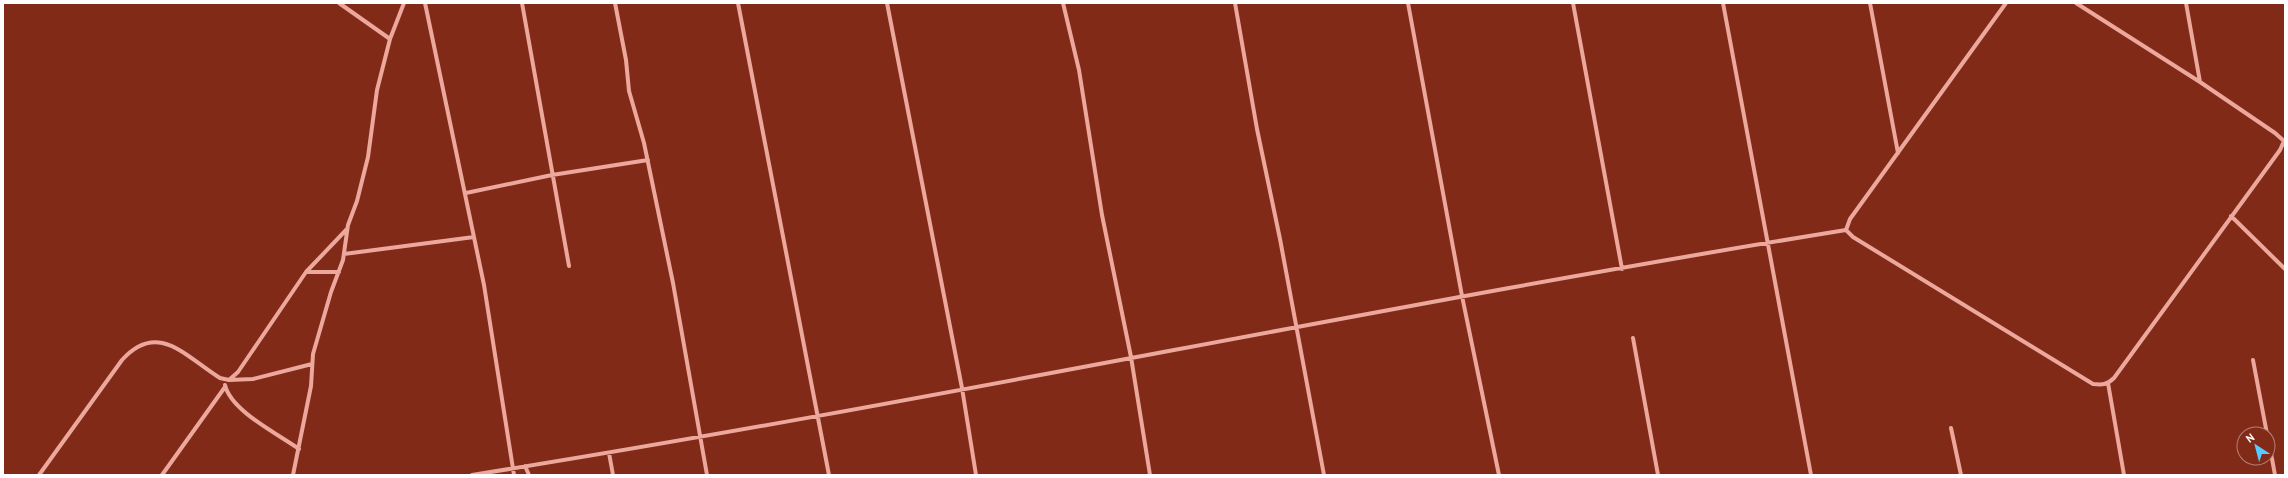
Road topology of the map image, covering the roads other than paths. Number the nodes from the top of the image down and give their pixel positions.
1 (339, 3) edge
2 (404, 3) edge
3 (425, 3) edge
4 (522, 3) edge
5 (615, 3) edge
6 (738, 3) edge
7 (887, 3) edge
8 (1063, 3) edge
9 (1235, 3) edge
10 (1408, 3) edge
11 (1573, 3) edge
12 (1723, 3) edge
13 (1870, 3) edge
14 (2006, 3) edge
15 (2076, 3) edge
16 (2186, 3) edge
17 (390, 39) junction
18 (2200, 82) junction
19 (2284, 141) edge
20 (1898, 153) junction
21 (648, 160) junction
22 (552, 174) junction
23 (466, 193) junction
24 (2231, 216) junction
25 (347, 228) junction
26 (1846, 230) junction
27 (474, 236) junction
28 (1767, 242) junction
29 (344, 254) junction
30 (569, 266) dead end
31 (1622, 269) junction
32 (2285, 269) edge
33 (306, 272) junction
34 (339, 272) junction
35 (1462, 296) junction
36 (1295, 327) junction
37 (1633, 338) dead end
38 (1131, 357) junction
39 (2253, 360) dead end
40 (312, 364) junction
41 (226, 380) junction
42 (2108, 384) junction
43 (225, 387) junction
44 (962, 388) junction
45 (819, 415) junction
46 (2265, 426) edge
47 (1951, 428) dead end
48 (700, 436) junction
49 (299, 448) junction
50 (609, 453) junction
51 (525, 466) junction
52 (514, 468) junction
53 (39, 475) edge
54 (162, 475) edge
55 (293, 475) edge
56 (472, 475) edge
57 (514, 475) edge
58 (529, 475) edge
59 (613, 475) edge
60 (707, 475) edge
61 (829, 475) edge
62 (976, 475) edge
63 (1150, 475) edge
64 (1324, 475) edge
65 (1499, 475) edge
66 (1658, 475) edge
67 (1811, 475) edge
68 (1961, 475) edge
69 (2124, 475) edge

1 - 17 street
2 - 17 street
3 - 23 street
4 - 22 street
5 - 21 street
6 - 45 street
7 - 44 street
8 - 38 street
9 - 36 street
10 - 35 street
11 - 31 street
12 - 28 street
13 - 20 street
14 - 20 street
15 - 18 street
16 - 18 street
17 - 25 street
18 - 19 street
19 - 24 street
20 - 26 street
21 - 22 street
21 - 48 street
22 - 23 street
22 - 30 street
23 - 27 street
24 - 32 street
24 - 42 street
25 - 29 street
25 - 33 street
26 - 28 street
26 - 42 street
27 - 29 street
27 - 52 street
28 - 31 street
28 - 67 street
29 - 34 street
31 - 35 street
33 - 34 street
33 - 41 street
34 - 40 street
35 - 36 street
35 - 65 street
36 - 38 street
36 - 64 street
37 - 66 street
38 - 44 street
38 - 63 street
39 - 46 street
40 - 41 street
40 - 49 street
41 - 43 street
41 - 53 street
42 - 69 street
43 - 49 street
43 - 54 street
44 - 45 street
44 - 62 street
45 - 48 street
45 - 61 street
47 - 68 street
48 - 50 street
48 - 60 street
49 - 55 street
50 - 51 street
50 - 59 street
51 - 52 street
51 - 58 street
52 - 56 street
52 - 57 street

